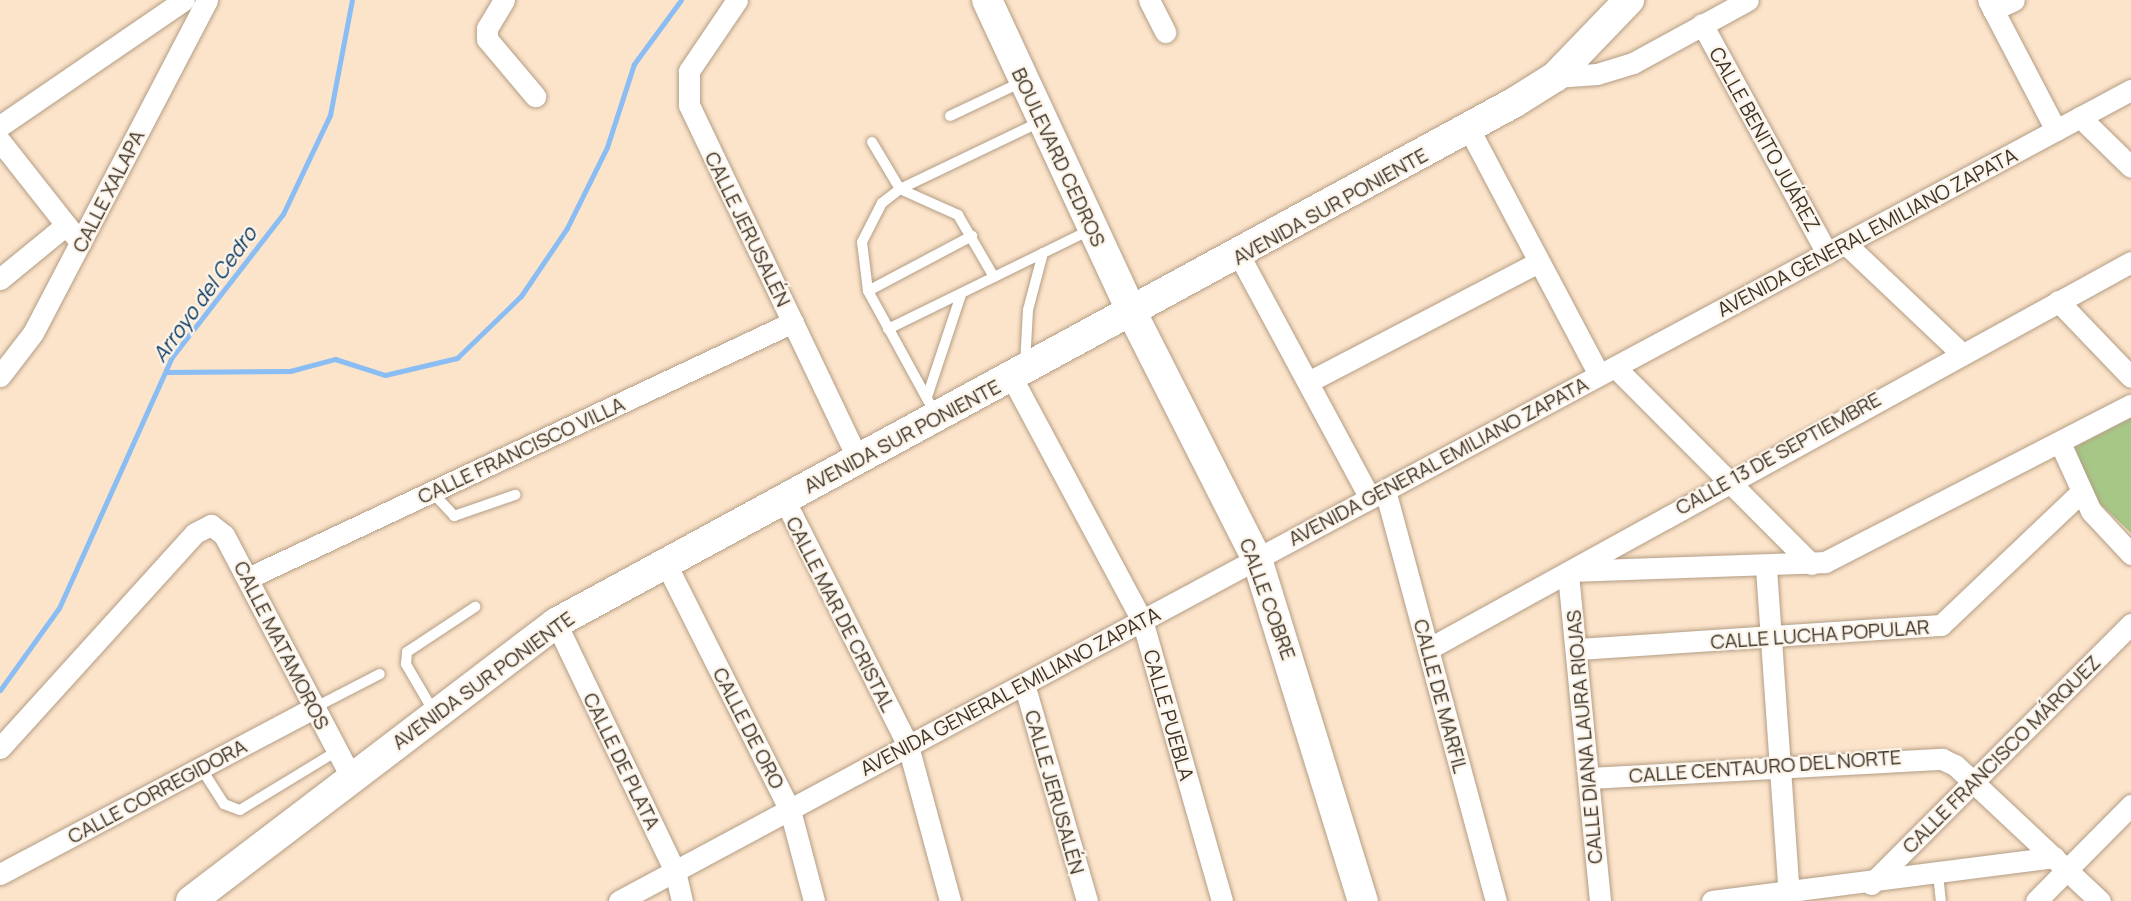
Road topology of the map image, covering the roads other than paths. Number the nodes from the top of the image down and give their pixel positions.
1 (184, 0) edge
2 (207, 0) edge
3 (504, 0) edge
4 (737, 0) edge
5 (987, 0) edge
6 (1149, 0) edge
7 (1629, 0) edge
8 (1748, 0) edge
9 (2013, 0) edge
10 (1991, 5) edge
11 (1713, 13) edge
12 (1165, 32) dead end
13 (1555, 77) junction
14 (1024, 81) junction
15 (2131, 90) edge
16 (535, 96) dead end
17 (950, 116) dead end
18 (2080, 117) junction
19 (1043, 121) junction
20 (0, 126) edge
21 (1469, 129) junction
22 (2056, 130) junction
23 (0, 141) edge
24 (872, 142) dead end
25 (2131, 167) edge
26 (900, 189) junction
27 (66, 225) junction
28 (1092, 229) junction
29 (972, 237) junction
30 (81, 243) junction
31 (1836, 248) junction
32 (1042, 253) junction
33 (1239, 255) junction
34 (1539, 262) junction
35 (2131, 262) edge
36 (994, 277) junction
37 (0, 279) edge
38 (868, 291) junction
39 (961, 295) junction
40 (2058, 301) junction
41 (1132, 314) junction
42 (793, 322) junction
43 (888, 329) junction
44 (1960, 352) junction
45 (1607, 371) junction
46 (1018, 375) junction
47 (0, 376) edge
48 (2131, 377) edge
49 (1308, 382) junction
50 (2131, 405) edge
51 (932, 408) junction
52 (2060, 443) junction
53 (859, 461) junction
54 (1729, 479) junction
55 (432, 492) junction
56 (2080, 492) junction
57 (1377, 494) junction
58 (515, 495) dead end
59 (784, 499) junction
60 (2131, 554) edge
61 (1257, 559) junction
62 (665, 562) junction
63 (1811, 564) junction
64 (1766, 568) junction
65 (1570, 573) junction
66 (248, 578) junction
67 (475, 607) dead end
68 (1142, 620) junction
69 (556, 623) junction
70 (2131, 624) edge
71 (1769, 639) junction
72 (1428, 649) junction
73 (1578, 649) junction
74 (380, 674) dead end
75 (1024, 684) junction
76 (314, 708) junction
77 (435, 713) junction
78 (908, 746) junction
79 (0, 748) edge
80 (337, 751) junction
81 (1777, 766) junction
82 (201, 768) junction
83 (351, 777) junction
84 (1589, 778) junction
85 (1975, 783) junction
86 (2131, 805) edge
87 (790, 810) junction
88 (2061, 864) junction
89 (675, 871) junction
90 (0, 874) edge
91 (1938, 874) junction
92 (1871, 884) junction
93 (225, 891) edge
94 (1789, 898) edge
95 (192, 901) edge
96 (619, 901) edge
97 (682, 901) edge
98 (814, 901) edge
99 (950, 901) edge
100 (1087, 901) edge
101 (1222, 901) edge
102 (1363, 901) edge
103 (1496, 901) edge
104 (1600, 901) edge
105 (1712, 901) edge
106 (1941, 901) edge
107 (2036, 901) edge
108 (2100, 901) edge

1 - 20 street
2 - 30 street, CALLE XALAPA
3 - 16 street
4 - 42 street, CALLE JERUSALÉN
5 - 14 main road, BOULEVARD CEDROS
6 - 12 street
7 - 13 main road, AVENIDA SUR PONIENTE
8 - 11 street
9 - 10 street
10 - 22 street
11 - 13 street
11 - 31 street, CALLE BENITO JUÁREZ
13 - 21 main road, AVENIDA SUR PONIENTE
14 - 17 lane
14 - 19 main road, BOULEVARD CEDROS
15 - 18 street, AVENIDA GENERAL EMILIANO ZAPATA
18 - 22 street, AVENIDA GENERAL EMILIANO ZAPATA
18 - 25 street
19 - 26 lane
19 - 28 main road, BOULEVARD CEDROS
21 - 33 main road, AVENIDA SUR PONIENTE
21 - 34 street
22 - 31 street, AVENIDA GENERAL EMILIANO ZAPATA
23 - 27 street
24 - 26 lane
26 - 29 lane
26 - 38 lane
27 - 30 street
27 - 37 street
28 - 32 lane
28 - 41 main road, BOULEVARD CEDROS
29 - 36 lane
29 - 38 lane
30 - 47 street, CALLE XALAPA
31 - 44 street, CALLE BENITO JUÁREZ
31 - 45 street, AVENIDA GENERAL EMILIANO ZAPATA
32 - 36 lane
32 - 46 lane
33 - 41 main road, AVENIDA SUR PONIENTE
33 - 49 street, CALLE DE MARFIL
34 - 45 street
34 - 49 street
35 - 40 street, CALLE 13 DE SEPTIEMBRE
36 - 39 lane
38 - 43 lane
39 - 43 lane
39 - 51 lane
40 - 44 street, CALLE 13 DE SEPTIEMBRE
40 - 48 street
41 - 46 main road, AVENIDA SUR PONIENTE
41 - 61 main road, CALLE COBRE
42 - 53 street, CALLE JERUSALÉN
42 - 55 street, CALLE FRANCISCO VILLA
43 - 51 lane
44 - 54 street, CALLE 13 DE SEPTIEMBRE
45 - 54 street
45 - 57 street, AVENIDA GENERAL EMILIANO ZAPATA
46 - 51 main road, AVENIDA SUR PONIENTE
46 - 68 street, CALLE PUEBLA
49 - 57 street, CALLE DE MARFIL
50 - 52 street
51 - 53 main road, AVENIDA SUR PONIENTE
52 - 56 street
52 - 63 street
53 - 59 main road, AVENIDA SUR PONIENTE
54 - 63 street
54 - 65 street, CALLE 13 DE SEPTIEMBRE
55 - 58 lane
55 - 66 street, CALLE FRANCISCO VILLA
56 - 60 street
56 - 71 street, CALLE LUCHA POPULAR
57 - 61 street, AVENIDA GENERAL EMILIANO ZAPATA
57 - 72 street, CALLE DE MARFIL
59 - 62 main road, AVENIDA SUR PONIENTE
59 - 78 street, CALLE MAR DE CRISTAL
61 - 68 street, AVENIDA GENERAL EMILIANO ZAPATA
61 - 102 main road, CALLE COBRE
62 - 69 main road, AVENIDA SUR PONIENTE
62 - 87 street, CALLE DE ORO
63 - 64 street
64 - 65 street
64 - 71 street
65 - 72 street, CALLE 13 DE SEPTIEMBRE
65 - 73 street, CALLE DIANA LAURA RIOJAS
66 - 76 street, CALLE MATAMOROS
66 - 79 street, CALLE MATAMOROS
67 - 77 lane
68 - 75 street, AVENIDA GENERAL EMILIANO ZAPATA
68 - 101 street, CALLE PUEBLA
69 - 77 main road, AVENIDA SUR PONIENTE
69 - 89 street, CALLE DE PLATA
70 - 85 street, CALLE FRANCISCO MÁRQUEZ
71 - 73 street, CALLE LUCHA POPULAR
71 - 81 street
72 - 103 street, CALLE DE MARFIL
73 - 84 street, CALLE DIANA LAURA RIOJAS
74 - 76 lane
75 - 78 street, AVENIDA GENERAL EMILIANO ZAPATA
75 - 100 street, CALLE JERUSALÉN
76 - 80 street, CALLE MATAMOROS
76 - 82 street, CALLE CORREGIDORA
77 - 83 main road, AVENIDA SUR PONIENTE
78 - 87 street, AVENIDA GENERAL EMILIANO ZAPATA
78 - 99 street, CALLE MAR DE CRISTAL
80 - 82 lane
80 - 83 street, CALLE MATAMOROS
81 - 84 street, CALLE CENTAURO DEL NORTE
81 - 85 street, CALLE CENTAURO DEL NORTE
81 - 94 street
82 - 90 street, CALLE CORREGIDORA
83 - 93 main road, AVENIDA SUR PONIENTE
84 - 104 street, CALLE DIANA LAURA RIOJAS
85 - 88 street
85 - 92 street, CALLE FRANCISCO MÁRQUEZ
86 - 88 street
87 - 89 street, AVENIDA GENERAL EMILIANO ZAPATA
87 - 98 street, CALLE DE ORO
88 - 91 street
88 - 107 street
88 - 108 street
89 - 96 street, AVENIDA GENERAL EMILIANO ZAPATA
89 - 97 street, CALLE DE PLATA
91 - 92 street
91 - 106 lane
92 - 94 street
93 - 95 main road, AVENIDA SUR PONIENTE
94 - 105 street

